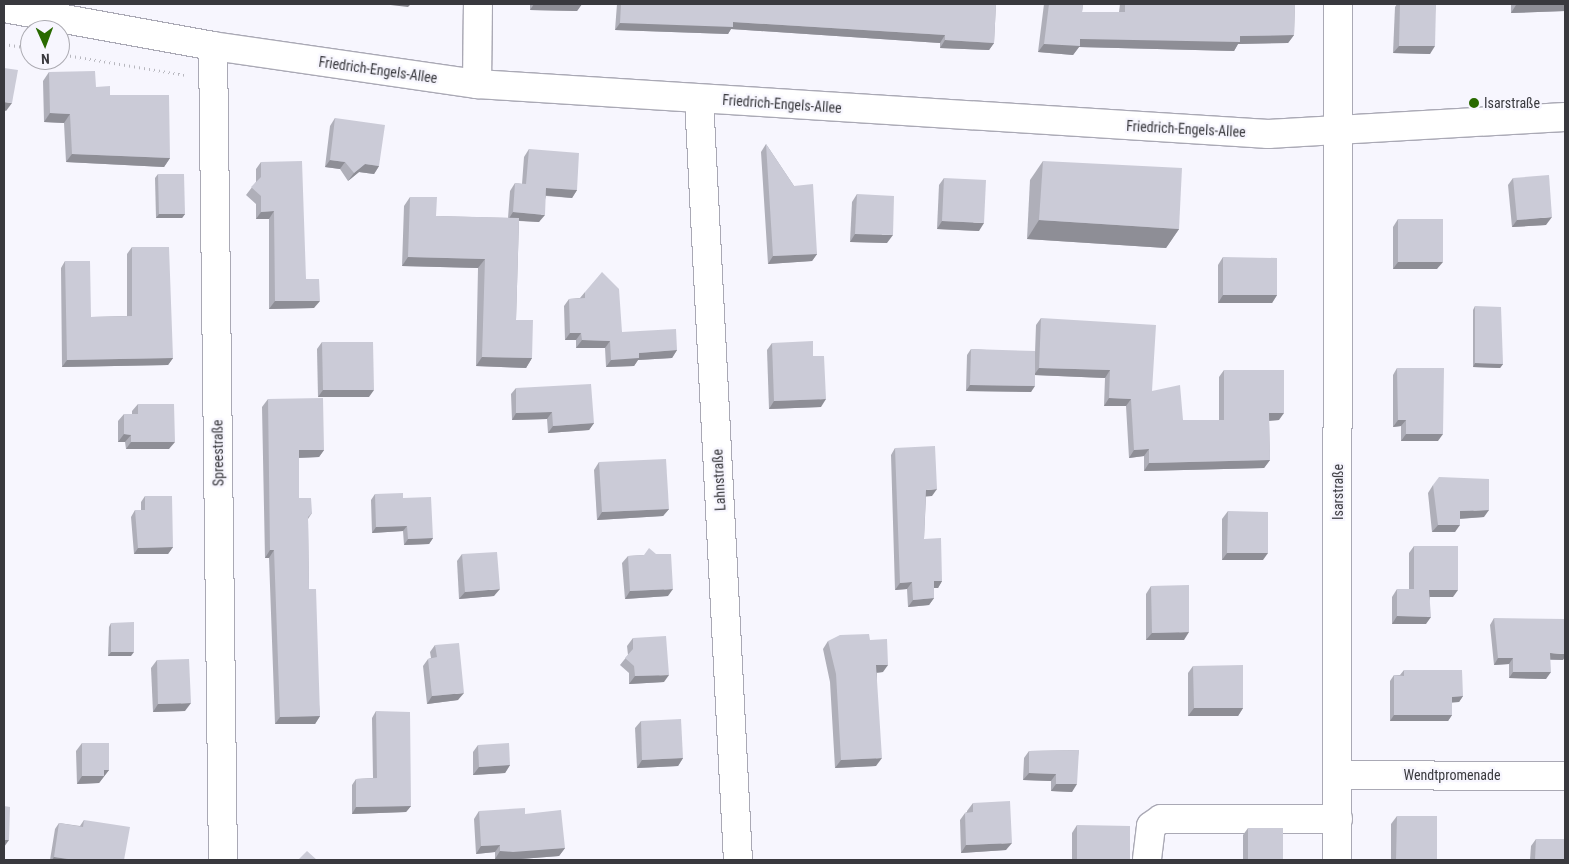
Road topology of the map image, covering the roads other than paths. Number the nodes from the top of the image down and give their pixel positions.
1 (478, 4) edge
2 (1338, 4) edge
3 (4, 8) edge
4 (214, 46) junction
5 (477, 84) junction
6 (699, 99) junction
7 (1565, 117) edge
8 (1339, 132) junction
9 (1338, 775) junction
10 (1565, 776) edge
11 (1338, 819) junction
12 (1147, 859) dead end
13 (222, 860) edge
14 (738, 860) edge
15 (1337, 860) edge

1 - 5 street
2 - 8 street, Isarstraße
3 - 4 street, Friedrich-Engels-Allee
4 - 5 street, Friedrich-Engels-Allee
4 - 13 street, Spreestraße
5 - 6 street, Friedrich-Engels-Allee
6 - 8 street, Friedrich-Engels-Allee
6 - 14 street, Lahnstraße
7 - 8 street, Friedrich-Engels-Allee
8 - 9 street, Isarstraße
9 - 10 street, Wendtpromenade
9 - 11 street, Isarstraße
11 - 12 street
11 - 15 street, Isarstraße

